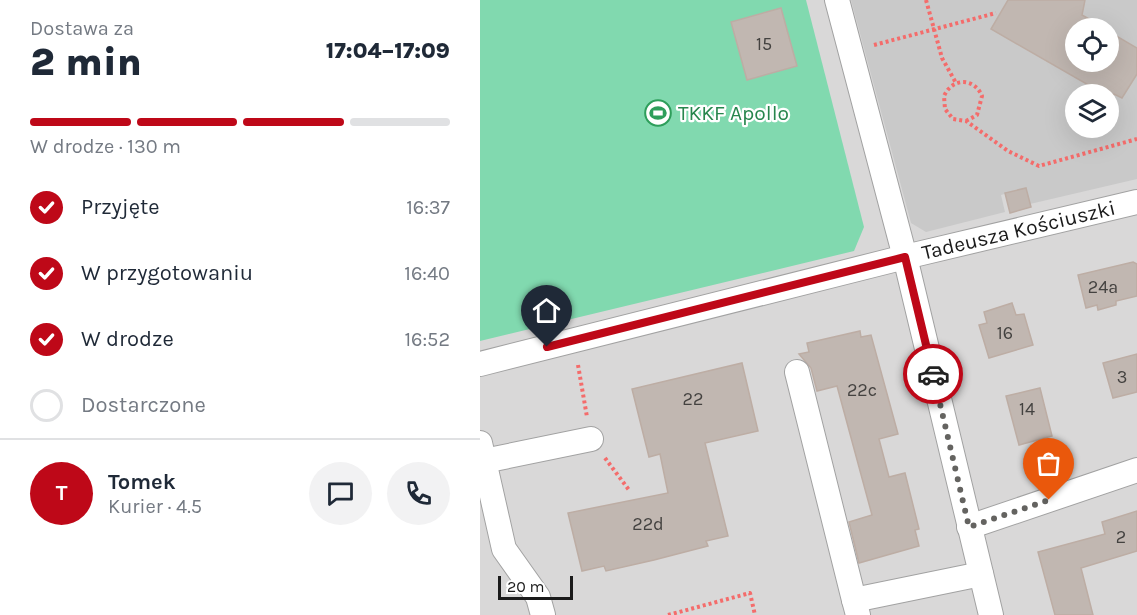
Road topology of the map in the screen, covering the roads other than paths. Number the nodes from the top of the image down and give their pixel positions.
1 (837, 0) edge
2 (1137, 202) edge
3 (905, 257) junction
4 (480, 364) edge
5 (797, 372) dead end
6 (591, 439) dead end
7 (482, 452) edge
8 (1137, 470) edge
9 (969, 527) junction
10 (981, 574) junction
11 (856, 607) edge
12 (543, 615) edge
13 (991, 615) edge

1 - 3 street
2 - 3 street, Tadeusza Kościuszki
3 - 4 street, Tadeusza Kościuszki
3 - 9 street
5 - 11 street
6 - 7 street
7 - 12 street
8 - 9 street
9 - 10 street
10 - 11 street
10 - 13 street

